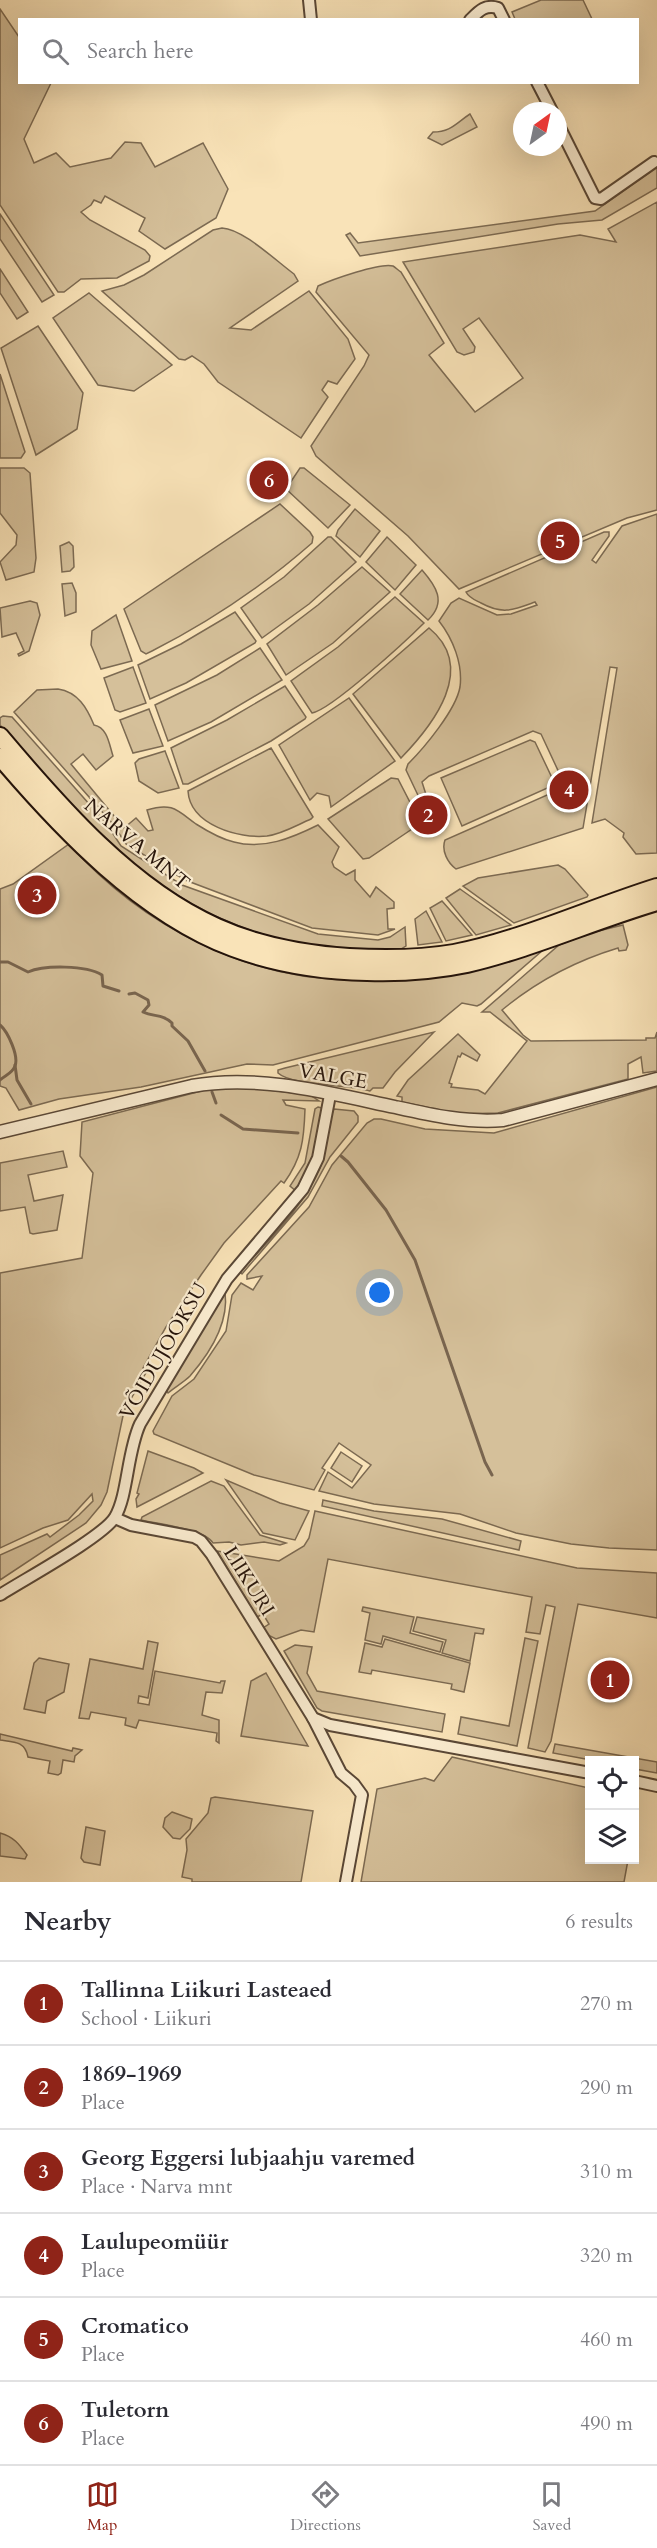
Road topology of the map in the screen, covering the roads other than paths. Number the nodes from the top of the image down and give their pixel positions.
1 (309, 0) edge
2 (311, 18) edge
3 (472, 18) edge
4 (503, 18) edge
5 (538, 84) edge
6 (547, 102) edge
7 (567, 142) edge
8 (654, 162) dead end
9 (0, 736) edge
10 (0, 756) edge
11 (657, 887) edge
12 (657, 902) edge
13 (657, 1079) edge
14 (330, 1095) junction
15 (0, 1132) edge
16 (115, 1518) junction
17 (0, 1595) edge
18 (312, 1718) junction
19 (585, 1772) edge
20 (639, 1782) edge
21 (657, 1786) edge
22 (346, 1882) edge

1 - 2 street
3 - 4 street
5 - 6 street
7 - 8 street
9 - 11 main road, NARVA MNT
10 - 12 main road, NARVA MNT
13 - 14 street, VALGE
14 - 15 street, VALGE
14 - 16 street, VÕIDUJOOKSU
16 - 17 street
16 - 18 street, LIIKURI
18 - 19 street
18 - 22 street, LIIKURI
20 - 21 street

